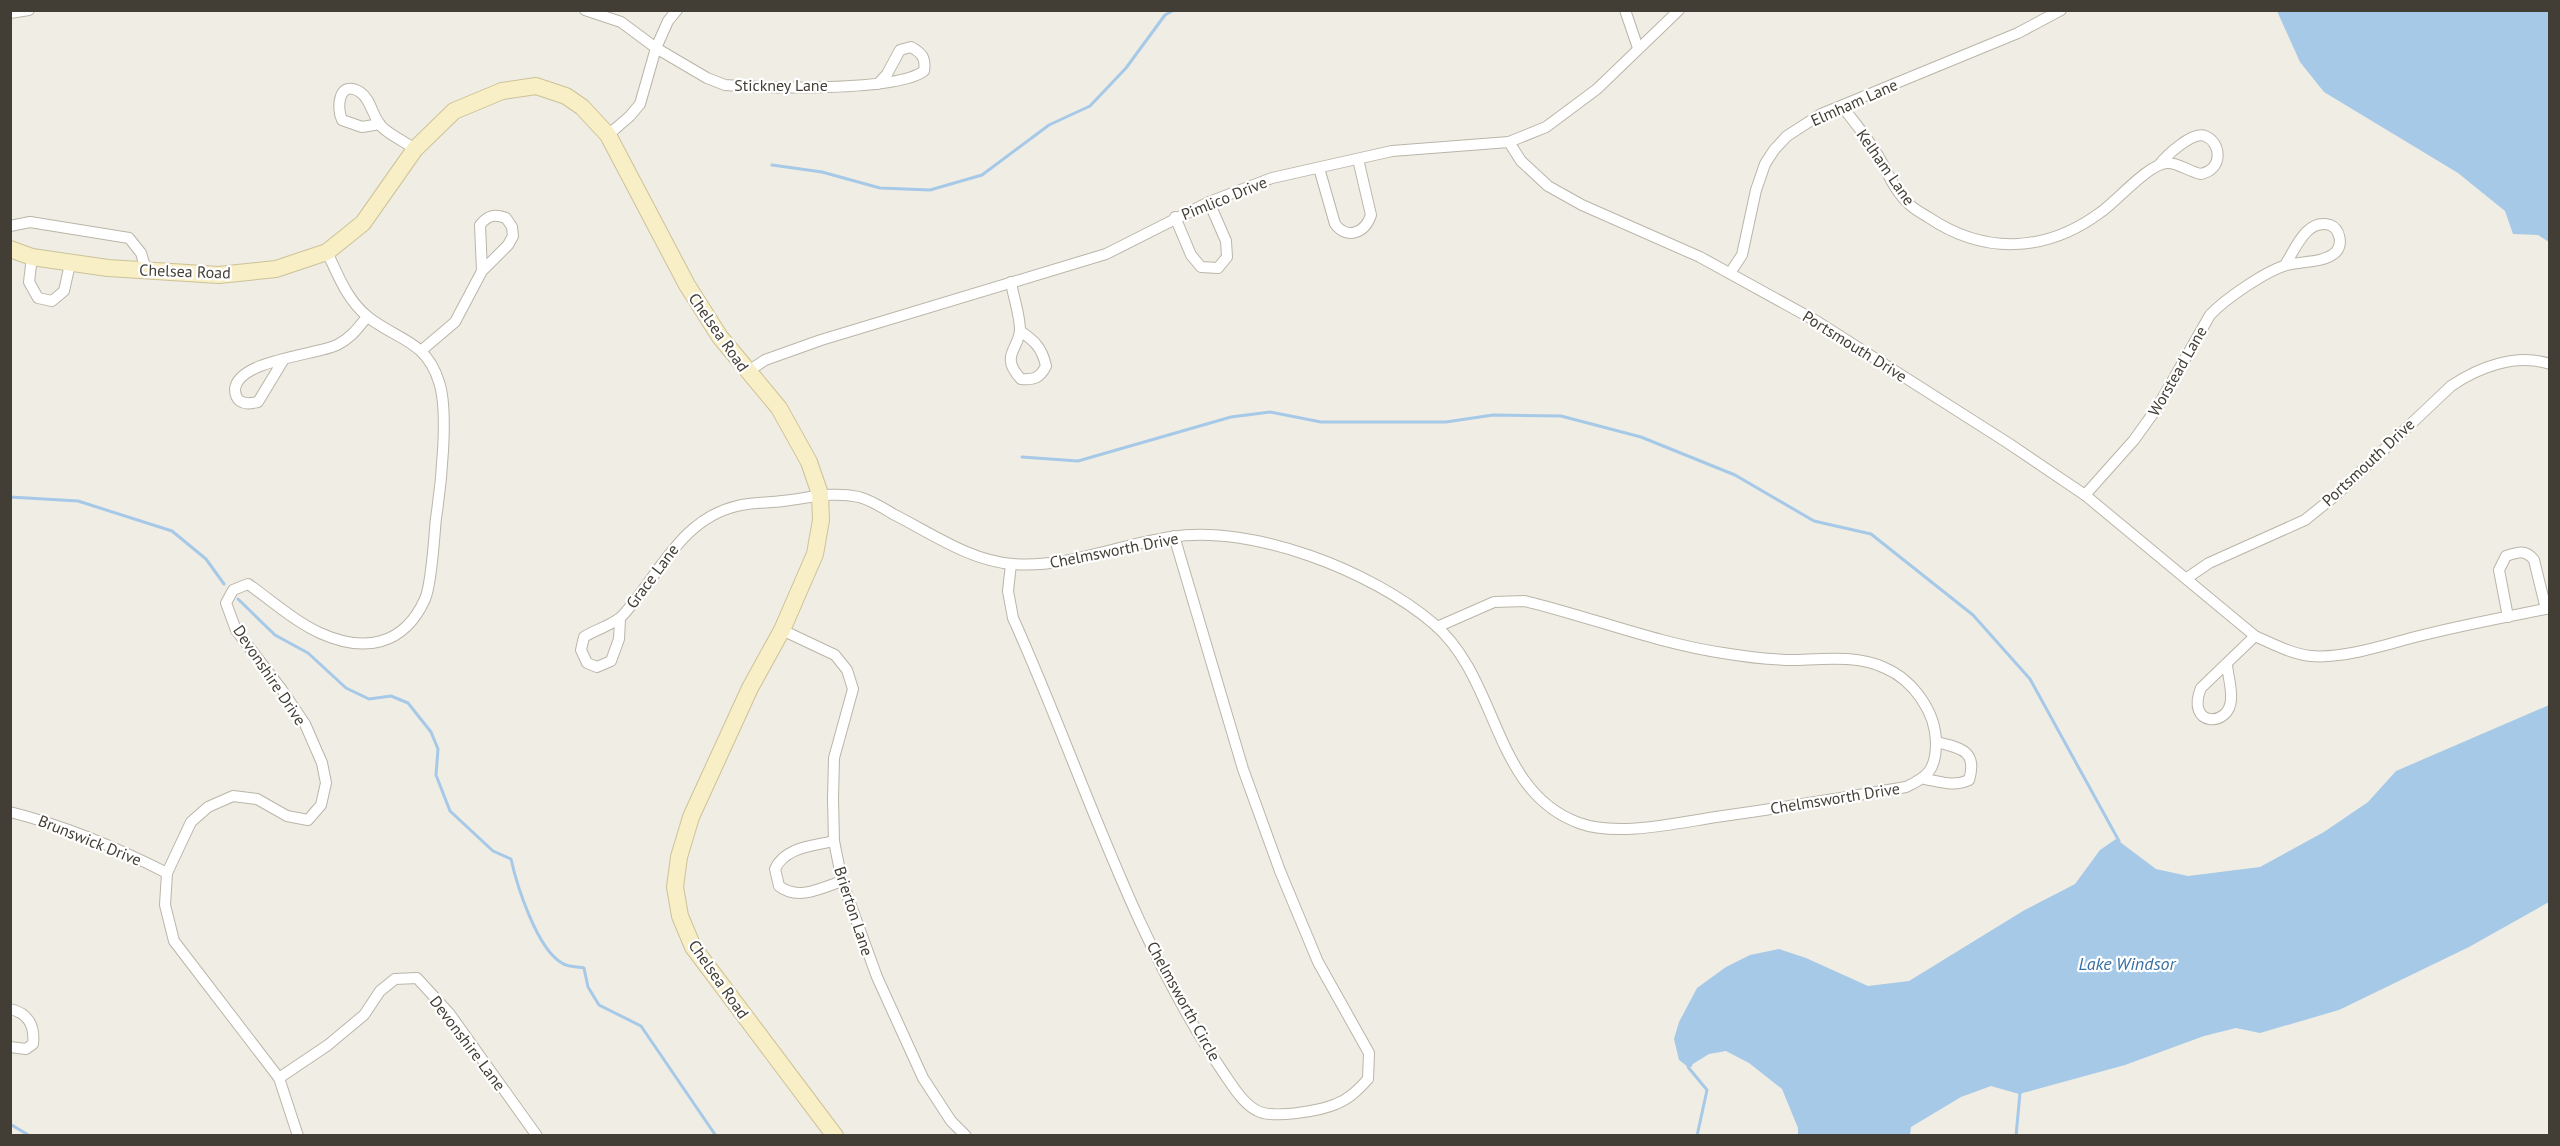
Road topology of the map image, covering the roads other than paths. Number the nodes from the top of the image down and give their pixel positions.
1 (29, 10) edge
2 (585, 10) edge
3 (677, 10) edge
4 (1625, 10) edge
5 (1679, 10) edge
6 (2061, 10) edge
7 (10, 13) edge
8 (656, 48) junction
9 (1638, 48) junction
10 (878, 84) dead end
11 (1842, 106) junction
12 (380, 124) dead end
13 (608, 135) junction
14 (1509, 142) junction
15 (416, 149) junction
16 (1358, 159) junction
17 (2158, 165) junction
18 (1318, 168) junction
19 (1209, 202) junction
20 (1175, 218) junction
21 (10, 226) edge
22 (10, 249) edge
23 (327, 252) junction
24 (32, 257) junction
25 (70, 264) junction
26 (2285, 265) junction
27 (146, 270) junction
28 (483, 271) junction
29 (1730, 273) junction
30 (1011, 282) junction
31 (367, 316) junction
32 (1020, 331) dead end
33 (422, 350) junction
34 (284, 359) junction
35 (2550, 364) edge
36 (747, 372) junction
37 (820, 494) junction
38 (2085, 495) junction
39 (1174, 536) junction
40 (1011, 564) junction
41 (2187, 578) junction
42 (2548, 609) edge
43 (2508, 617) junction
44 (620, 619) junction
45 (1437, 627) junction
46 (782, 630) junction
47 (2255, 636) junction
48 (2227, 665) junction
49 (1936, 742) junction
50 (1925, 778) junction
51 (10, 813) edge
52 (834, 842) junction
53 (167, 873) junction
54 (842, 881) junction
55 (10, 1009) edge
56 (10, 1047) edge
57 (279, 1078) junction
58 (298, 1136) edge
59 (537, 1136) edge
60 (835, 1136) edge
61 (966, 1136) edge

1 - 7 street
2 - 8 street, Stickney Lane
3 - 8 street
4 - 9 street
5 - 9 street, Pimlico Drive
6 - 11 street, Elmham Lane
8 - 10 street, Stickney Lane
8 - 13 street
9 - 14 street, Pimlico Drive
11 - 17 street, Kelham Lane
11 - 29 street, Elmham Lane
12 - 15 street
13 - 15 street, Chelsea Road
13 - 36 street, Chelsea Road
14 - 16 street, Pimlico Drive
14 - 29 street, Portsmouth Drive
15 - 23 street, Chelsea Road
16 - 18 street, Pimlico Drive
16 - 18 street
17 - 17 street, Kelham Lane
18 - 19 street, Pimlico Drive
19 - 20 street, Pimlico Drive
19 - 20 street
20 - 30 street, Pimlico Drive
21 - 27 street
22 - 24 street, Chelsea Road
23 - 27 street, Chelsea Road
23 - 31 street, Devonshire Drive
24 - 25 street, Chelsea Road
24 - 25 street
25 - 27 street, Chelsea Road
26 - 26 street, Worstead Lane
26 - 38 street, Worstead Lane
28 - 28 street
28 - 33 street
29 - 38 street, Portsmouth Drive
30 - 32 street
30 - 36 street, Pimlico Drive
31 - 33 street, Devonshire Drive
31 - 34 street
33 - 53 street, Devonshire Drive
34 - 34 street
35 - 41 street, Portsmouth Drive
36 - 37 street, Chelsea Road
37 - 40 street, Chelmsworth Drive
37 - 44 street, Grace Lane
37 - 46 street, Chelsea Road
38 - 41 street, Portsmouth Drive
39 - 40 street, Chelmsworth Drive
39 - 40 street, Chelmsworth Circle
39 - 45 street, Chelmsworth Drive
41 - 47 street, Portsmouth Drive
42 - 43 street, Portsmouth Drive
42 - 43 street
43 - 47 street, Portsmouth Drive
44 - 44 street, Grace Lane
45 - 49 street
45 - 50 street, Chelmsworth Drive
46 - 52 street, Brierton Lane
46 - 60 street, Chelsea Road
47 - 48 street
48 - 48 street
49 - 50 street
49 - 50 street
51 - 53 street, Brunswick Drive
52 - 54 street, Brierton Lane
52 - 54 street
53 - 57 street, Devonshire Drive
54 - 61 street, Brierton Lane
55 - 56 street
57 - 58 street, Devonshire Drive
57 - 59 street, Devonshire Lane

